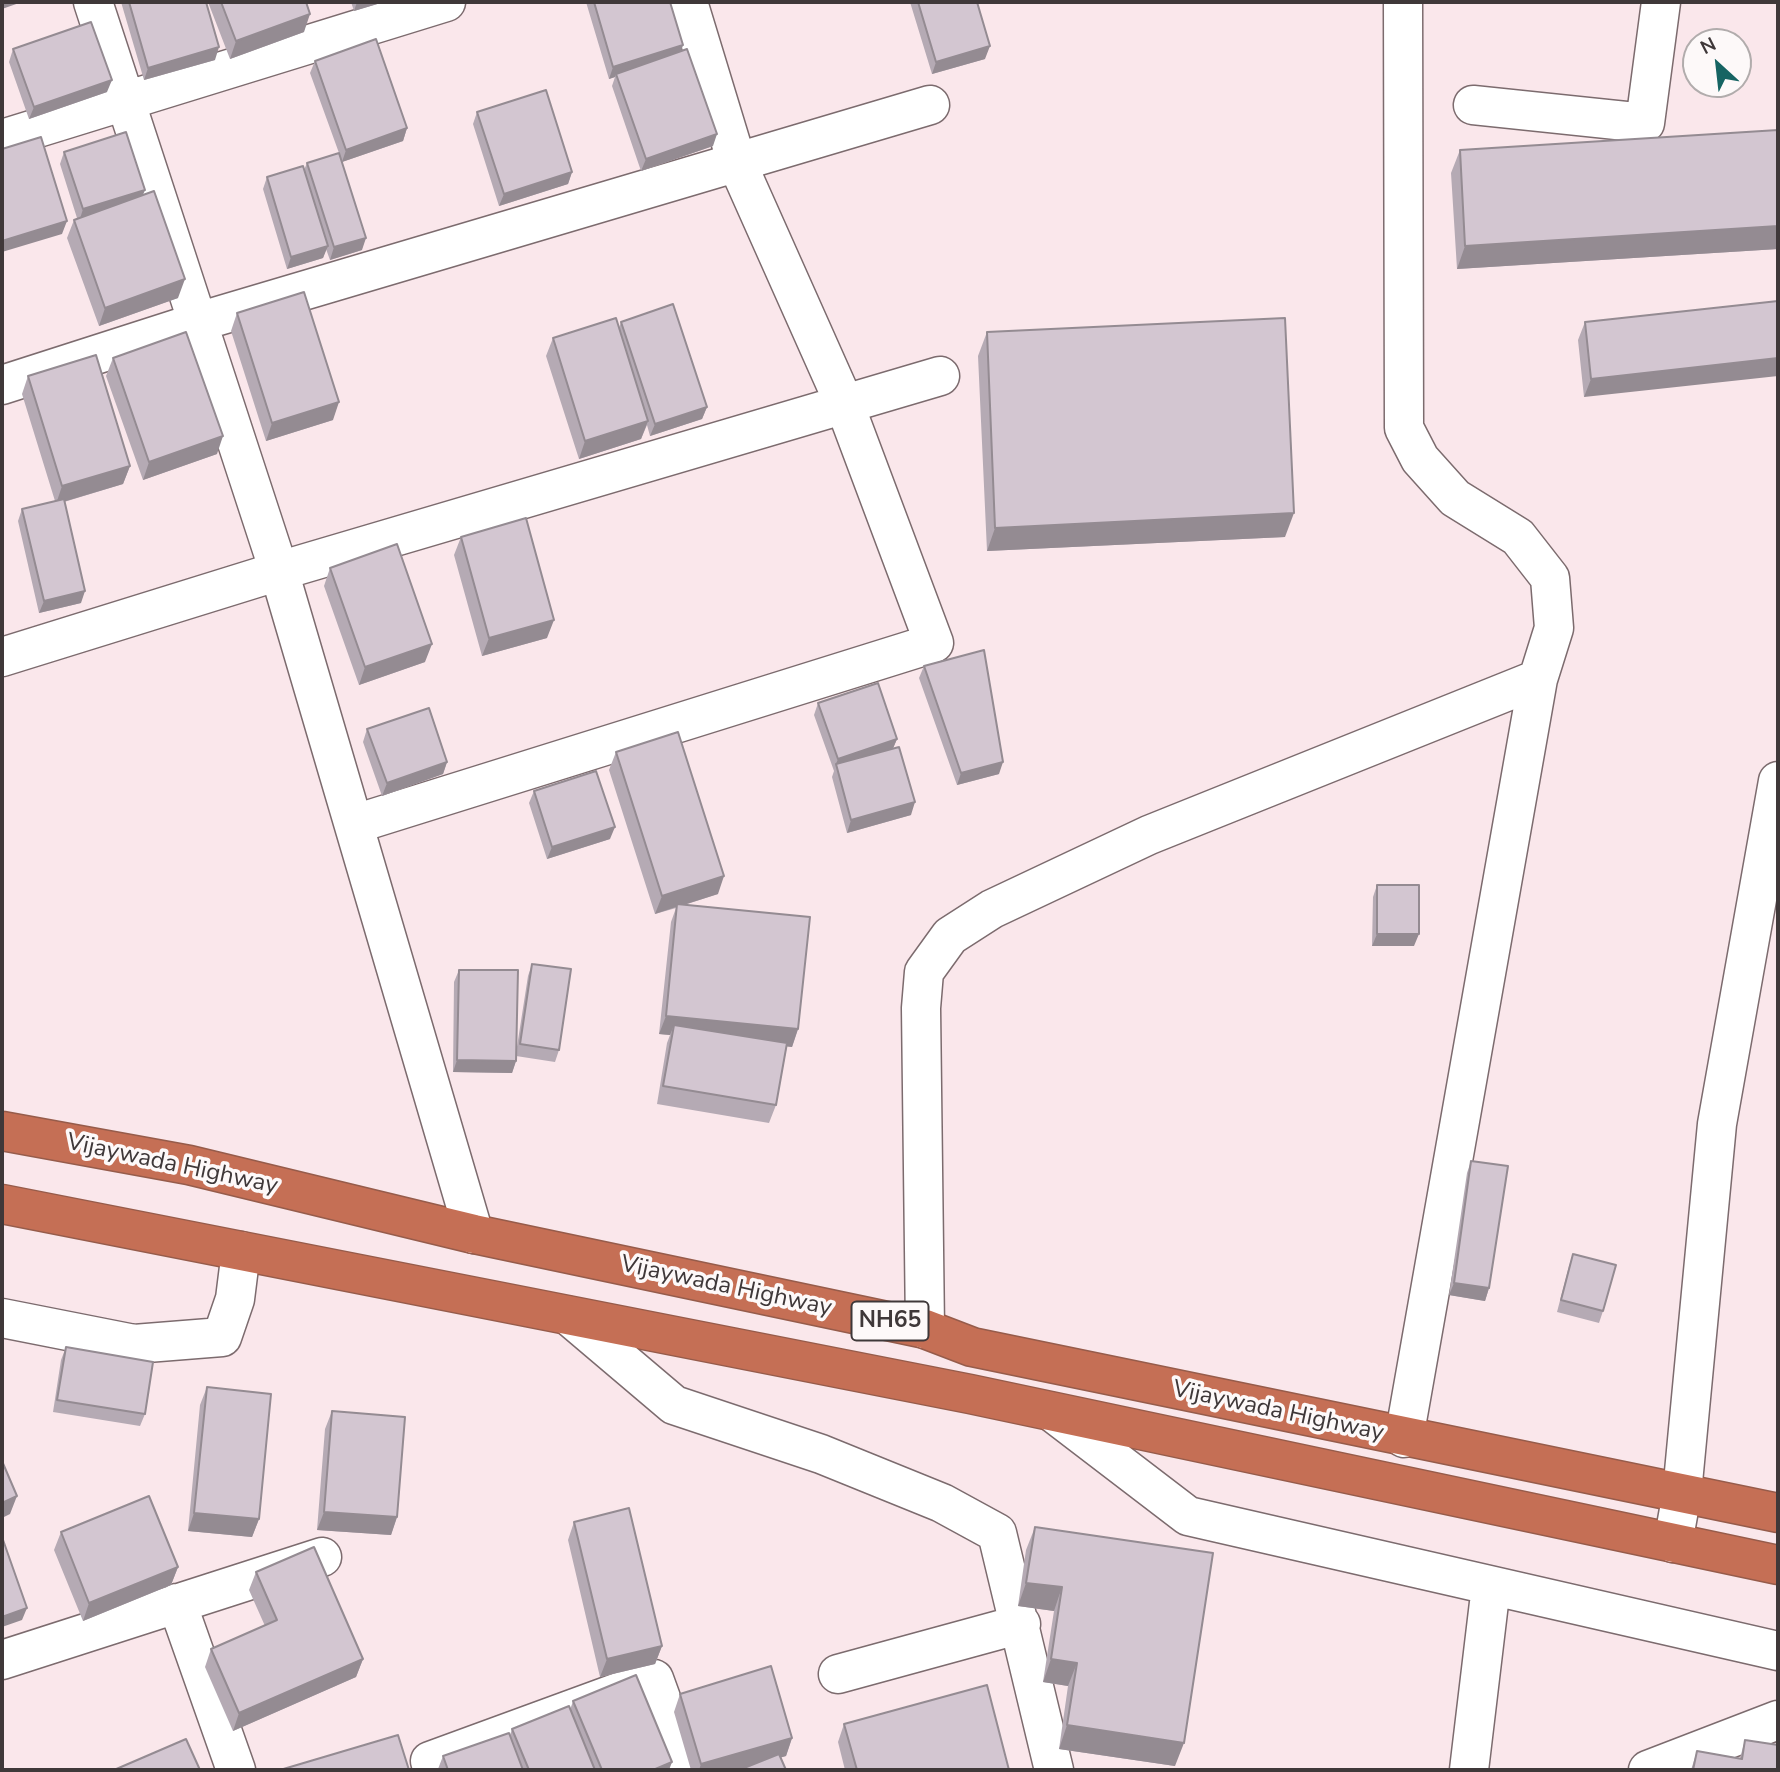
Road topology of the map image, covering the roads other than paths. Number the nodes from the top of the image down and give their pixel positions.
1 (93, 2) edge
2 (446, 2) edge
3 (688, 2) edge
4 (1403, 2) edge
5 (1661, 2) edge
6 (124, 101) junction
7 (930, 105) dead end
8 (1473, 105) dead end
9 (2, 139) edge
10 (737, 163) junction
11 (198, 322) junction
12 (940, 376) dead end
13 (2, 385) edge
14 (844, 403) junction
15 (279, 570) junction
16 (2, 657) edge
17 (1538, 680) junction
18 (1778, 781) edge
19 (355, 824) junction
20 (2, 1130) edge
21 (2, 1204) edge
22 (474, 1234) junction
23 (241, 1251) junction
24 (569, 1316) junction
25 (2, 1318) edge
26 (925, 1329) junction
27 (972, 1348) junction
28 (970, 1394) junction
29 (1052, 1412) junction
30 (1404, 1438) junction
31 (1682, 1493) junction
32 (1778, 1513) edge
33 (1673, 1543) junction
34 (322, 1557) edge
35 (1778, 1565) edge
36 (1492, 1586) junction
37 (177, 1603) junction
38 (1021, 1624) junction
39 (1778, 1651) edge
40 (2, 1660) edge
41 (838, 1674) dead end
42 (1778, 1720) edge
43 (236, 1770) edge
44 (433, 1770) edge
45 (687, 1770) edge
46 (1054, 1770) edge
47 (1469, 1770) edge
48 (1651, 1770) edge

1 - 6 street
2 - 6 street
3 - 10 street
4 - 17 street
5 - 8 street
6 - 9 street
6 - 11 street
7 - 10 street
10 - 11 street
10 - 14 street
11 - 13 street
11 - 15 street
12 - 14 street
14 - 15 street
14 - 19 street
15 - 16 street
15 - 19 street
17 - 26 street
17 - 30 street
18 - 31 street
19 - 22 street
20 - 22 highway, Vijaywada Highway / NH65
21 - 23 highway, Vijaywada Highway / NH65
22 - 26 highway, Vijaywada Highway / NH65
23 - 24 highway, Vijaywada Highway / NH65
23 - 25 street
24 - 28 highway, Vijaywada Highway / NH65
24 - 38 street
26 - 27 highway, Vijaywada Highway / NH65
27 - 28 highway
27 - 30 highway, Vijaywada Highway / NH65
28 - 29 highway, Vijaywada Highway / NH65
29 - 33 highway, Vijaywada Highway / NH65
29 - 36 street
30 - 31 highway, Vijaywada Highway / NH65
31 - 32 highway, Vijaywada Highway / NH65
31 - 33 street
33 - 35 highway, Vijaywada Highway / NH65
34 - 37 street
36 - 39 street
36 - 47 street
37 - 40 street
37 - 43 street
38 - 41 street
38 - 46 street
42 - 48 street
44 - 45 street

